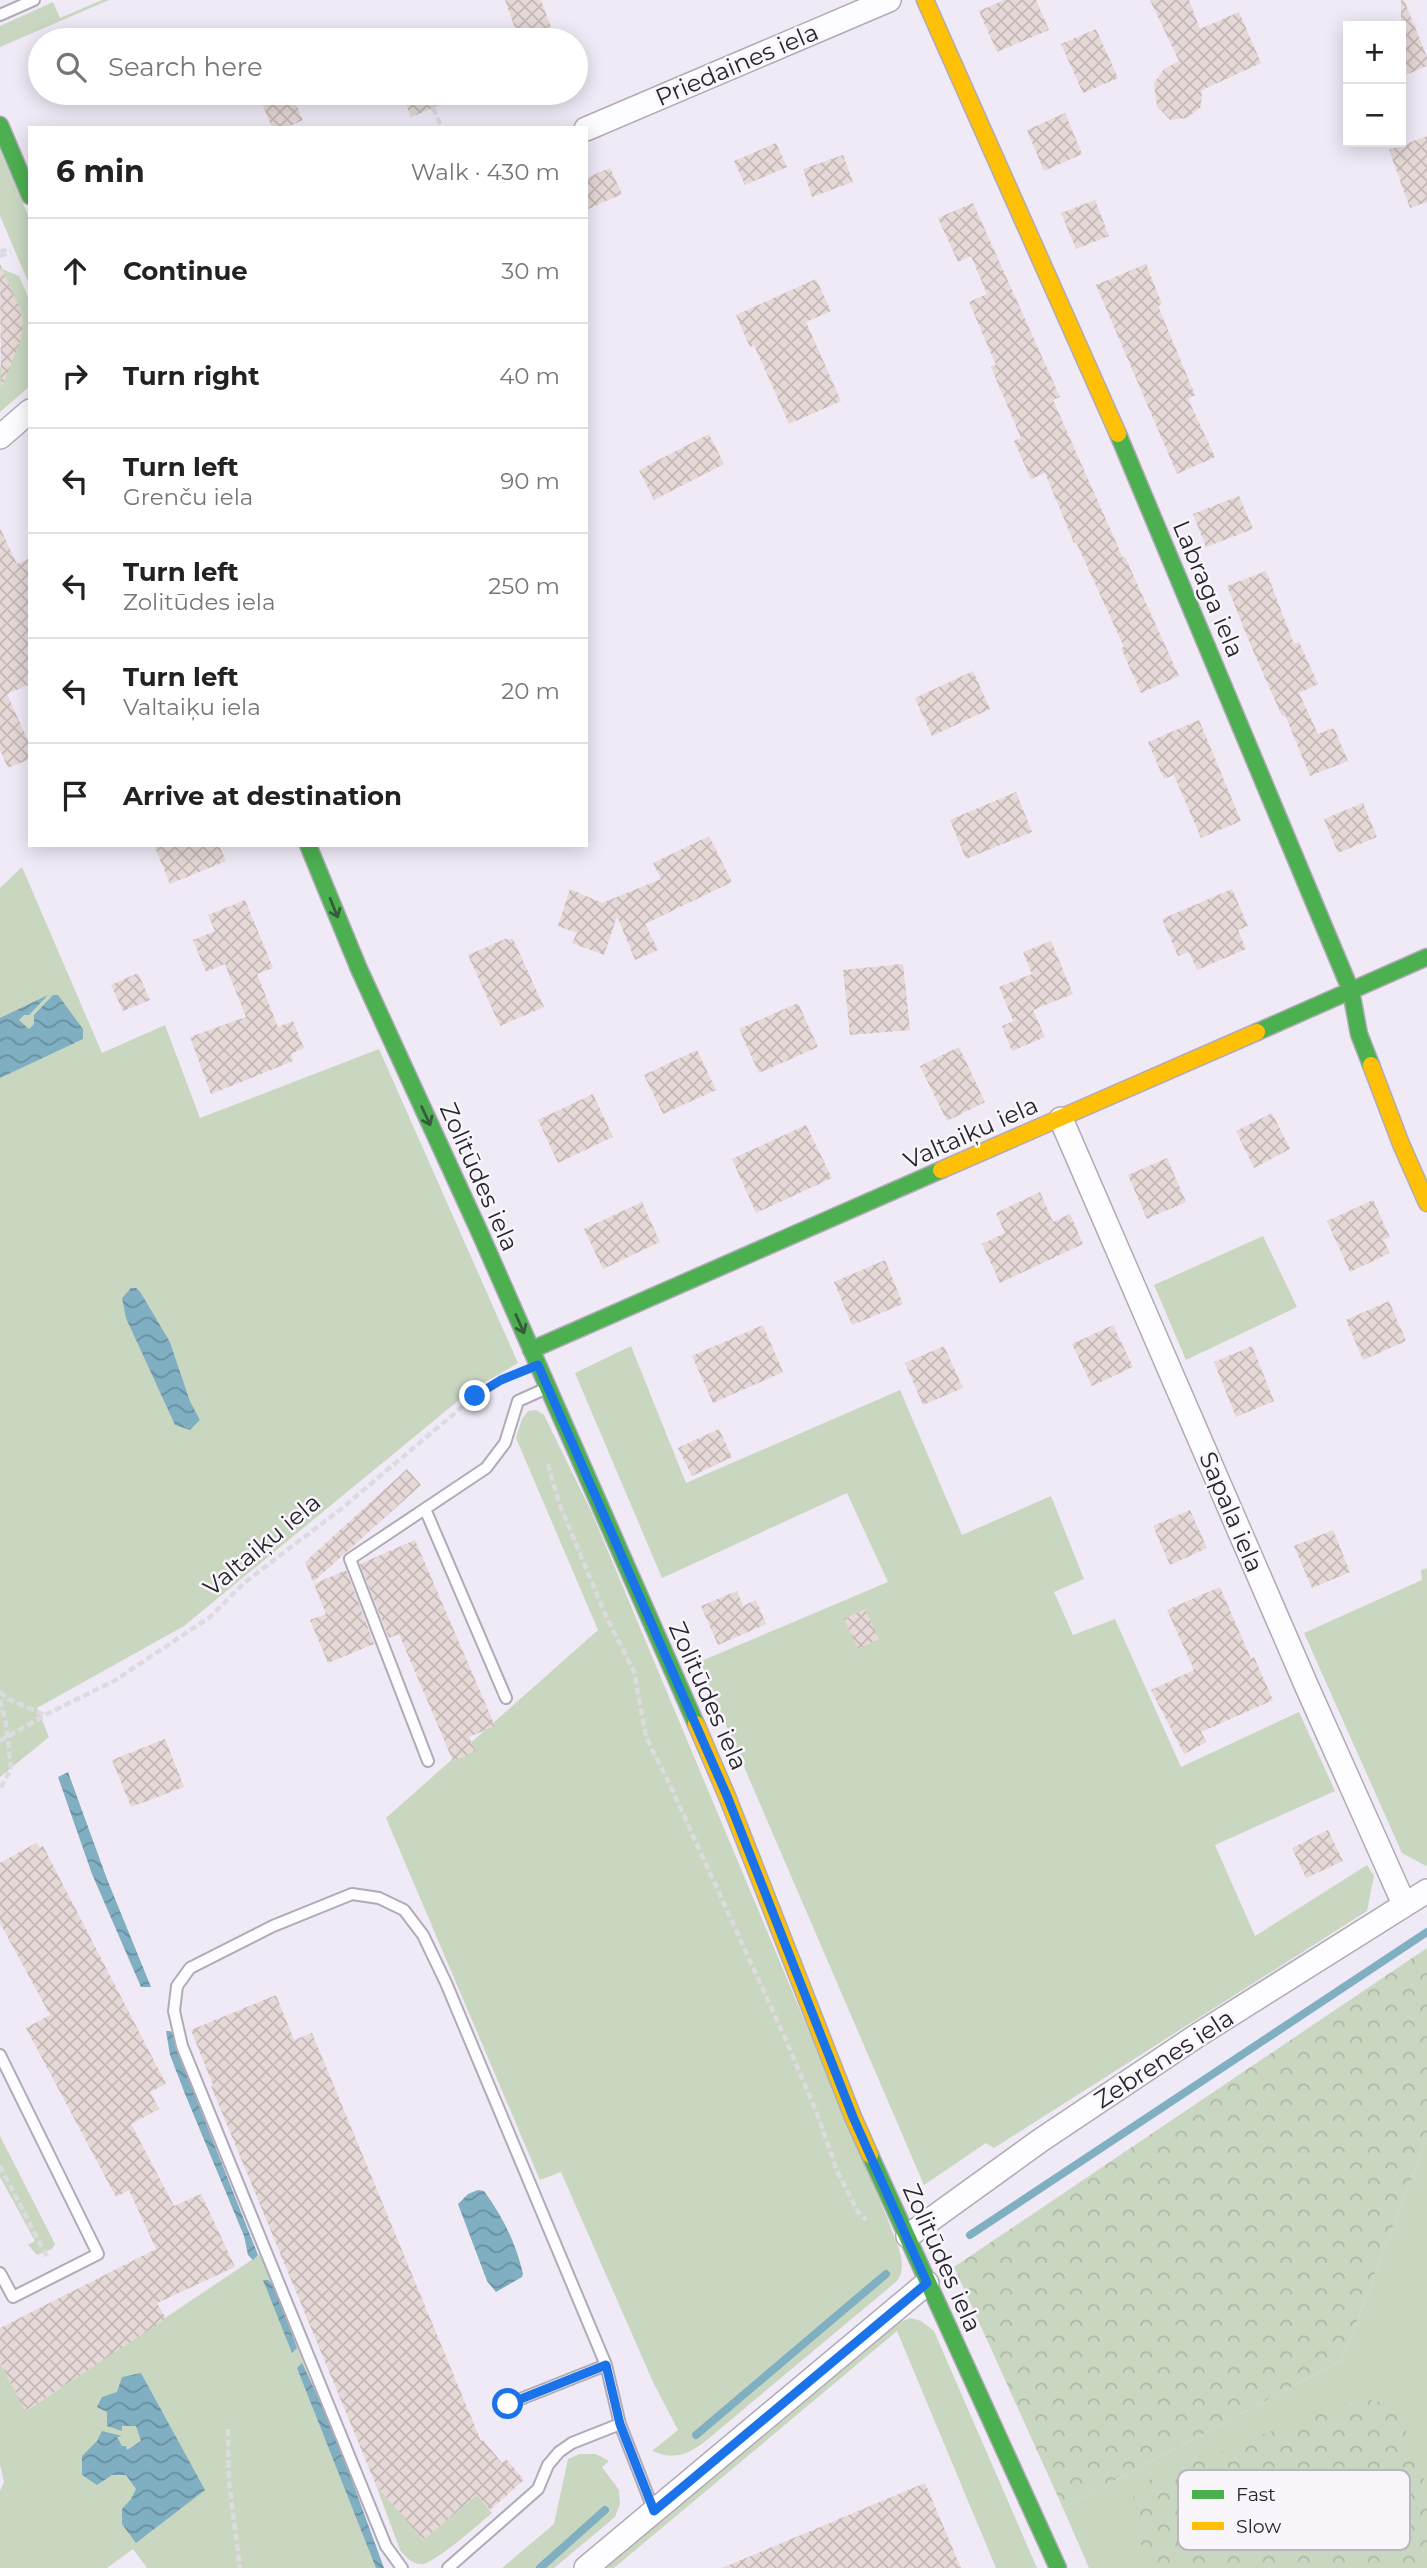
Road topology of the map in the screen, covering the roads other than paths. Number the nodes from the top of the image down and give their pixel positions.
1 (34, 0) edge
2 (889, 0) edge
3 (925, 0) edge
4 (0, 15) edge
5 (0, 125) edge
6 (588, 128) edge
7 (28, 191) edge
8 (28, 413) edge
9 (0, 438) edge
10 (309, 847) edge
11 (1427, 957) edge
12 (1351, 991) junction
13 (1061, 1119) junction
14 (1427, 1203) edge
15 (535, 1357) junction
16 (548, 1387) junction
17 (425, 1509) junction
18 (506, 1698) dead end
19 (428, 1761) dead end
20 (1427, 1891) edge
21 (1404, 1904) junction
22 (0, 2055) edge
23 (908, 2236) junction
24 (0, 2273) edge
25 (927, 2283) junction
26 (606, 2365) junction
27 (508, 2404) dead end
28 (620, 2424) junction
29 (654, 2511) junction
30 (402, 2568) edge
31 (448, 2568) edge
32 (586, 2568) edge
33 (1058, 2568) edge

1 - 4 lane
2 - 6 street, Priedaines iela
3 - 12 street, Labraga iela
5 - 7 street
8 - 9 street
10 -> 15 street, Zolitūdes iela
11 - 12 street, Valtaiķu iela
12 - 13 street, Valtaiķu iela
12 - 14 street, Labraga iela
13 - 15 street, Valtaiķu iela
13 - 21 street, Sapala iela
15 - 16 street, Zolitūdes iela
16 - 17 lane
16 - 23 street, Zolitūdes iela
17 - 18 lane
17 - 19 lane
20 - 21 street, Zebrenes iela
21 - 23 street, Zebrenes iela
22 - 24 lane
23 - 25 street, Zolitūdes iela
25 - 29 street
25 - 33 street, Zolitūdes iela
26 - 27 lane
26 - 28 lane
26 - 30 lane
28 - 29 lane
28 - 31 lane
29 - 32 street

